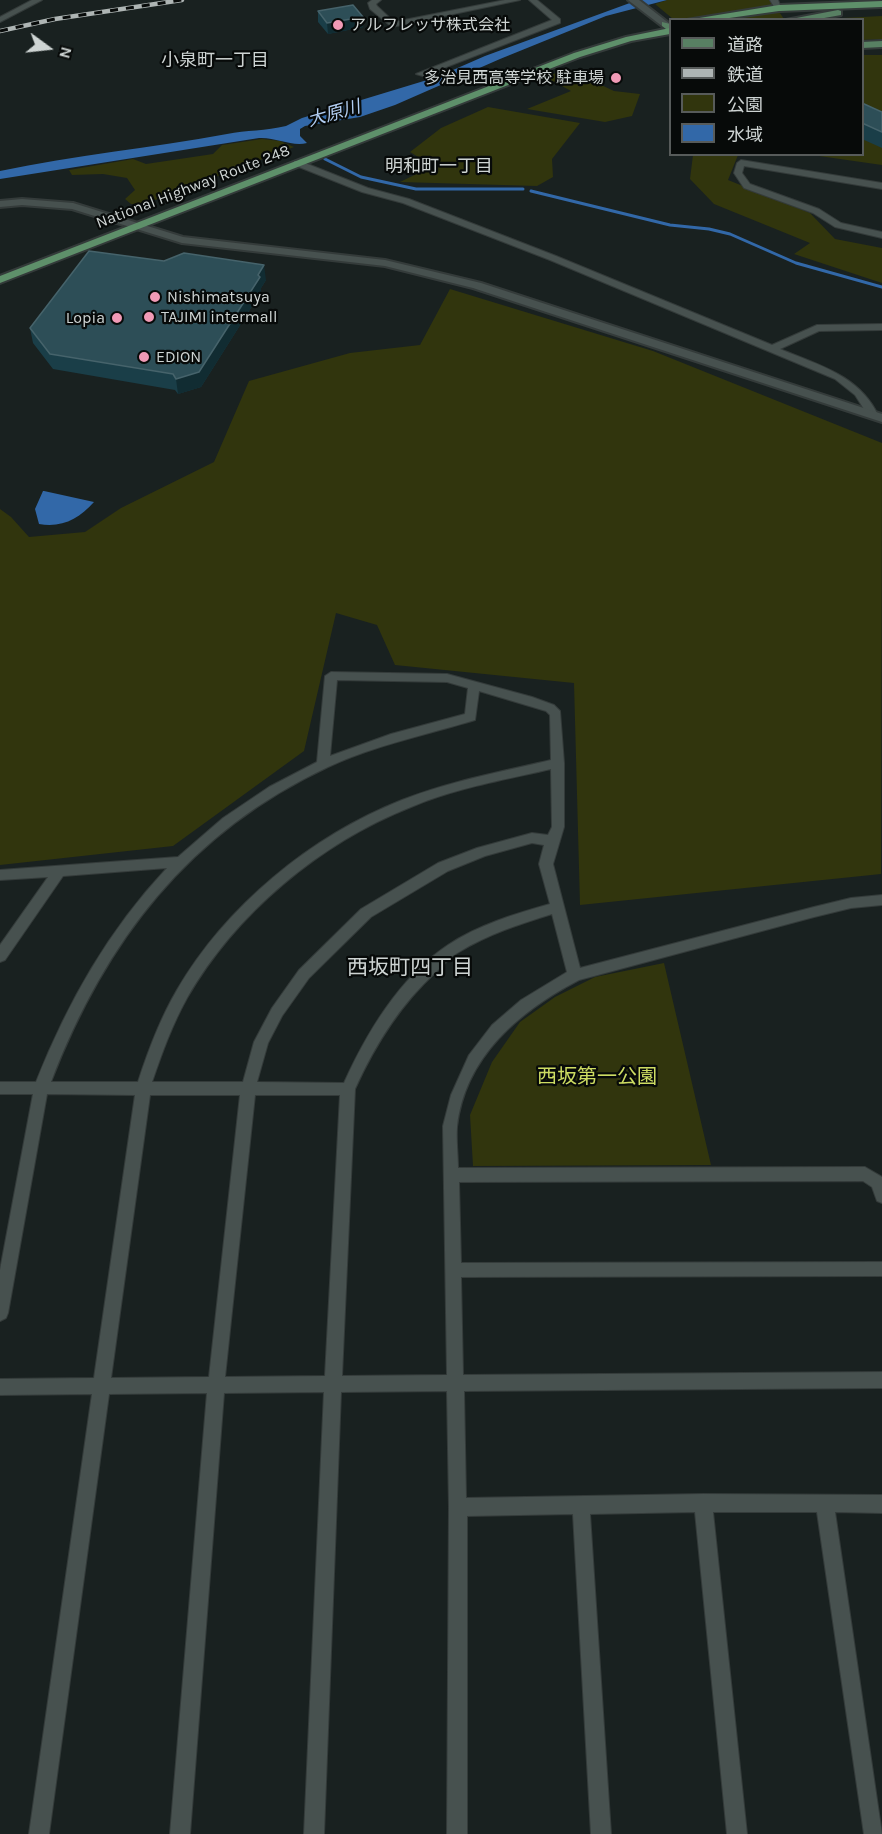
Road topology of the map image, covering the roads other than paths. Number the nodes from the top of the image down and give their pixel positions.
1 (38, 0) edge
2 (377, 0) edge
3 (516, 0) edge
4 (533, 0) edge
5 (633, 0) edge
6 (777, 4) edge
7 (882, 4) edge
8 (882, 11) edge
9 (838, 13) junction
10 (702, 18) edge
11 (764, 18) edge
12 (804, 18) edge
13 (0, 20) edge
14 (669, 27) edge
15 (882, 44) edge
16 (864, 45) edge
17 (420, 74) dead end
18 (297, 163) junction
19 (882, 186) edge
20 (0, 204) edge
21 (121, 220) junction
22 (135, 225) junction
23 (882, 235) edge
24 (0, 269) edge
25 (0, 280) edge
26 (882, 327) edge
27 (772, 349) junction
28 (878, 416) edge
29 (474, 685) junction
30 (558, 763) junction
31 (323, 764) junction
32 (552, 841) junction
33 (180, 862) junction
34 (60, 870) junction
35 (0, 875) edge
36 (882, 900) edge
37 (557, 907) junction
38 (1, 951) edge
39 (575, 975) junction
40 (0, 1088) edge
41 (41, 1089) junction
42 (143, 1089) junction
43 (248, 1089) junction
44 (348, 1089) junction
45 (451, 1175) junction
46 (882, 1196) edge
47 (882, 1269) edge
48 (453, 1270) junction
49 (0, 1313) edge
50 (882, 1380) edge
51 (333, 1384) junction
52 (455, 1384) junction
53 (216, 1385) junction
54 (101, 1386) junction
55 (0, 1387) edge
56 (703, 1503) junction
57 (581, 1504) junction
58 (825, 1504) junction
59 (882, 1504) edge
60 (458, 1507) junction
61 (39, 1834) edge
62 (180, 1834) edge
63 (314, 1834) edge
64 (458, 1834) edge
65 (601, 1834) edge
66 (737, 1834) edge
67 (874, 1834) edge

1 - 13 street
2 - 3 street
4 - 17 street
5 - 14 street
6 - 7 highway
6 - 10 highway
8 - 9 highway
9 - 11 highway
9 - 12 main road
14 - 18 highway, National Highway Route 248
14 - 21 highway, National Highway Route 248
15 - 16 main road
18 - 22 highway, National Highway Route 248
18 - 27 street
19 - 23 street
20 - 21 street
21 - 22 street
21 - 24 highway, National Highway Route 248
22 - 25 highway, National Highway Route 248
22 - 28 street
26 - 27 street
27 - 28 street
29 - 30 street
29 - 31 street
29 - 31 street
30 - 32 street
30 - 42 street
31 - 33 street
32 - 37 street
32 - 43 street
33 - 34 street
33 - 41 street
34 - 35 street
34 - 38 street
36 - 39 street
37 - 39 street
37 - 44 street
39 - 45 street
40 - 41 street
41 - 42 street
41 - 49 street
42 - 43 street
42 - 54 street
43 - 44 street
43 - 53 street
44 - 51 street
45 - 46 street
45 - 48 street
47 - 48 street
48 - 52 street
50 - 52 street
51 - 52 street
51 - 53 street
51 - 63 street
52 - 60 street
53 - 54 street
53 - 62 street
54 - 55 street
54 - 61 street
56 - 57 street
56 - 58 street
56 - 66 street
57 - 60 street
57 - 65 street
58 - 59 street
58 - 67 street
60 - 64 street

